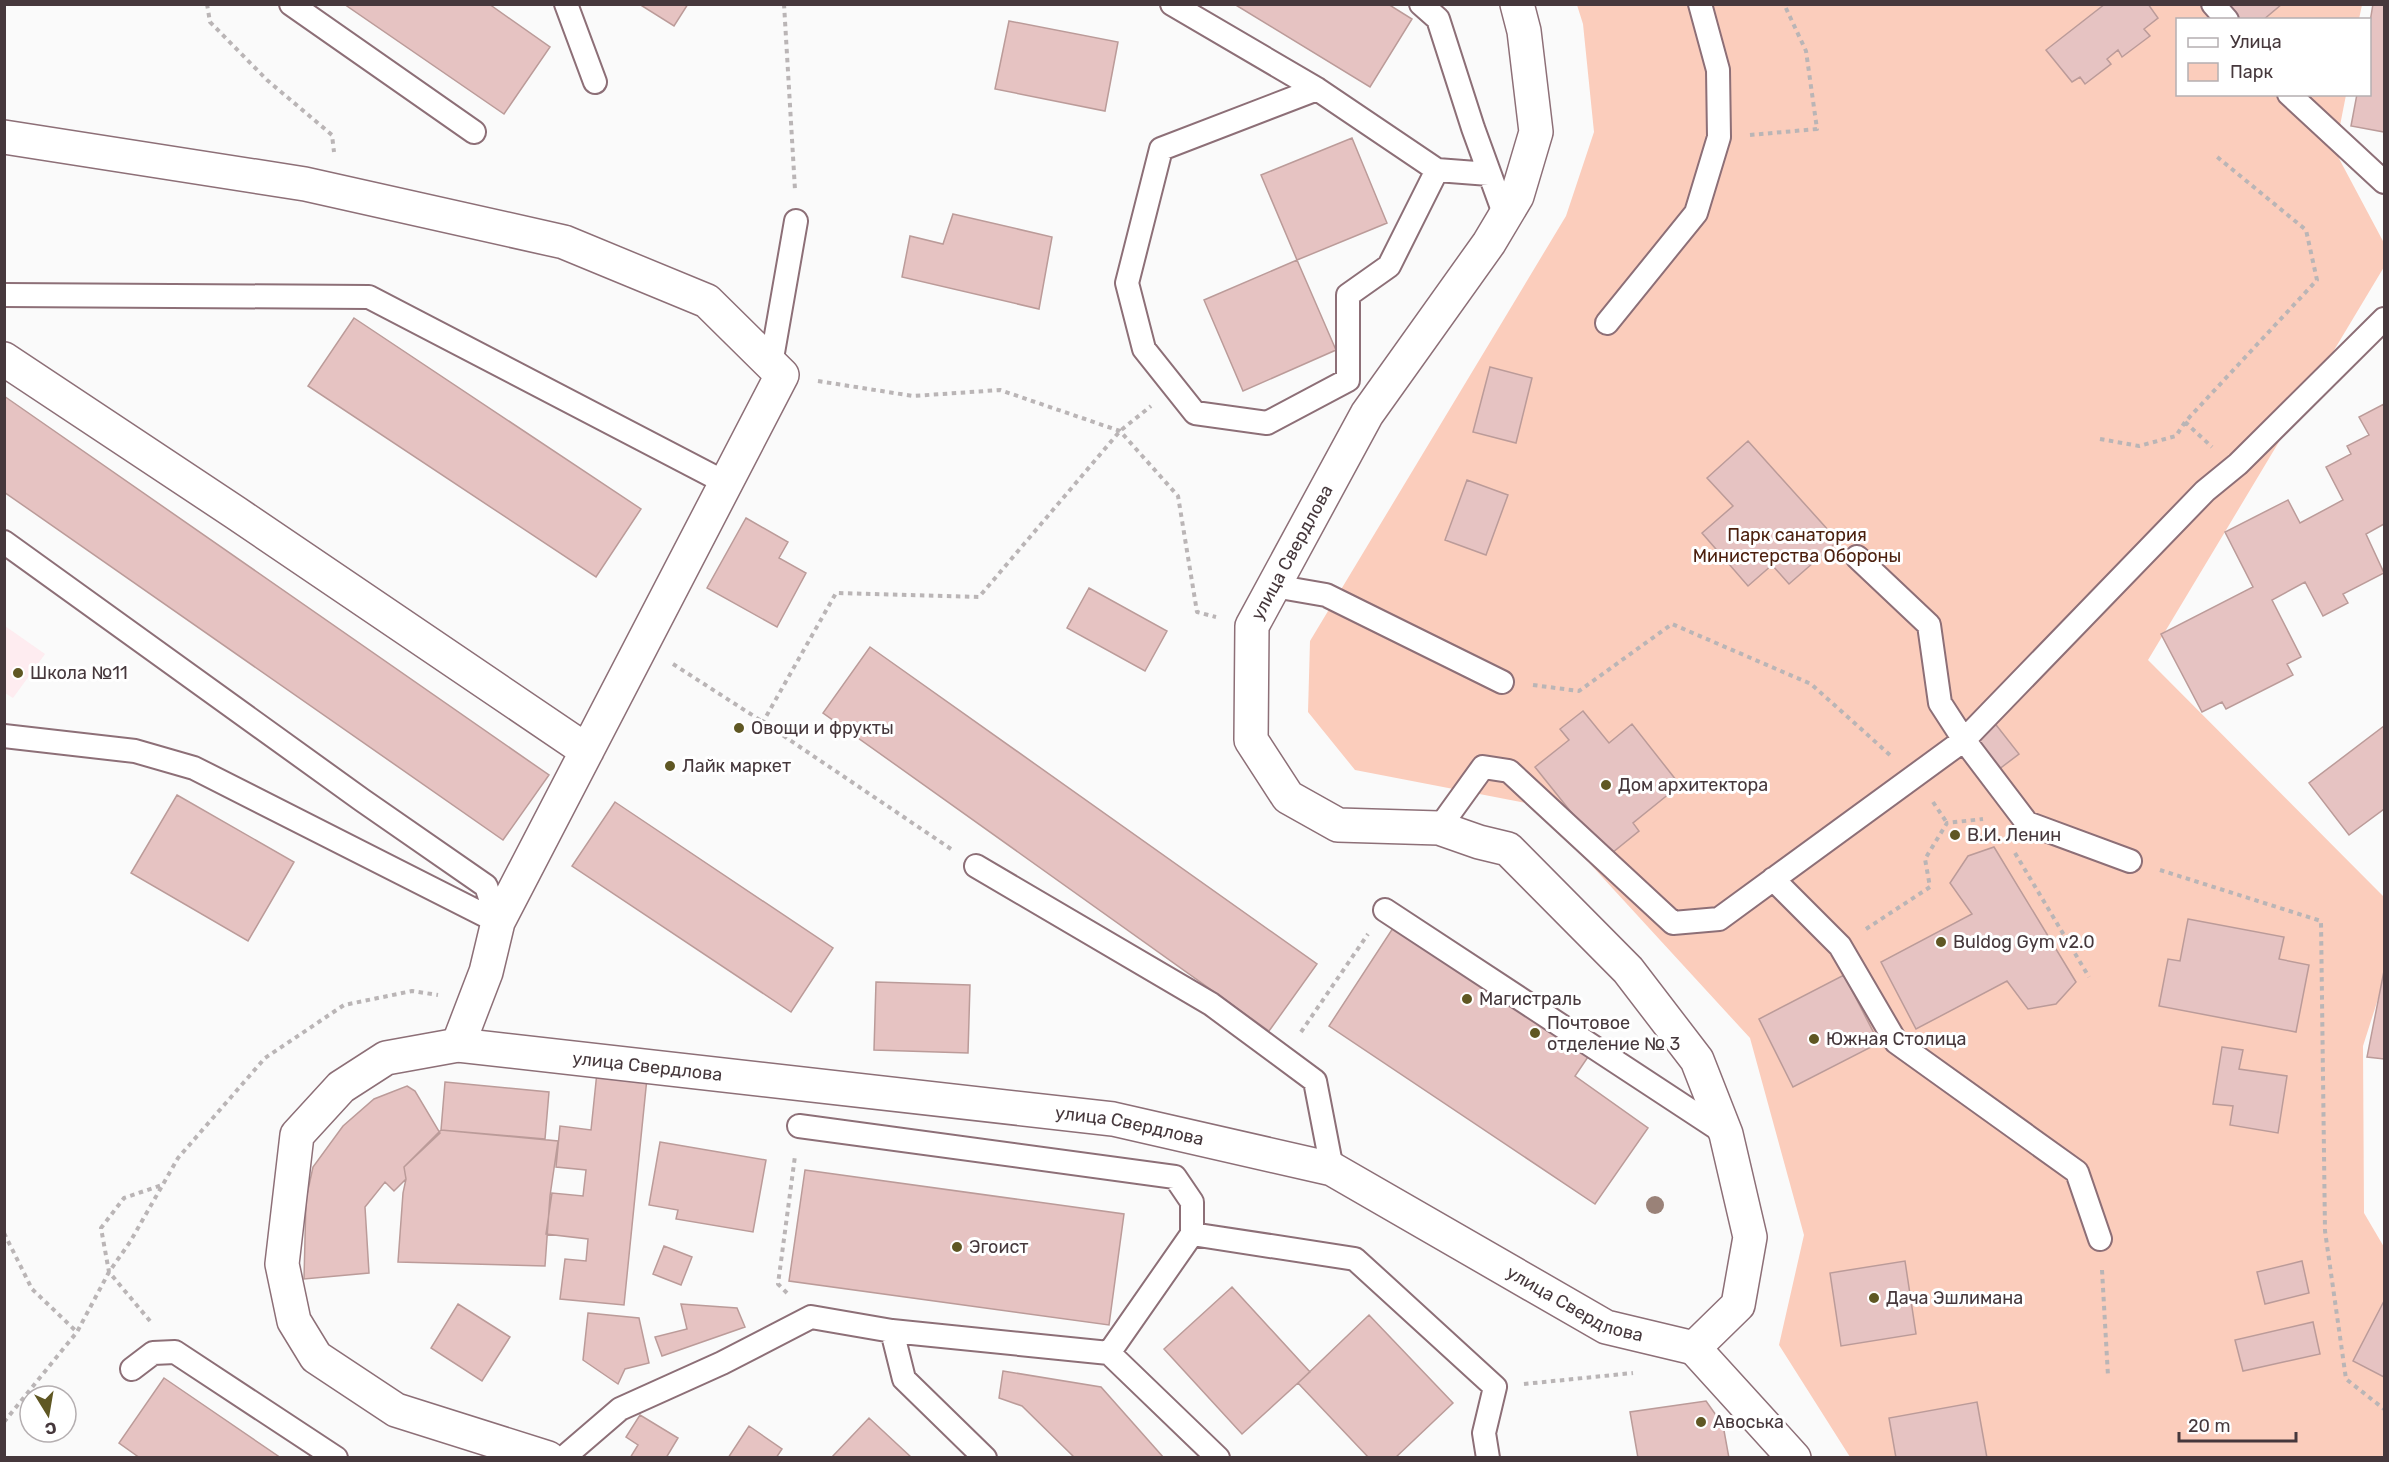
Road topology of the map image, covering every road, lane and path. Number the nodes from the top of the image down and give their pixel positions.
1 (207, 4) edge
2 (291, 4) edge
3 (566, 4) edge
4 (784, 4) edge
5 (1172, 4) edge
6 (1421, 4) edge
7 (1517, 4) edge
8 (1700, 4) edge
9 (1784, 4) edge
10 (2213, 4) edge
11 (2225, 18) edge
12 (595, 82) dead end
13 (1317, 89) junction
14 (2291, 96) edge
15 (474, 132) dead end
16 (4, 137) edge
17 (1719, 137) junction
18 (2216, 156) dead end
19 (1437, 170) junction
20 (1489, 174) junction
21 (2385, 182) edge
22 (338, 192) junction
23 (1505, 216) junction
24 (796, 221) joint
25 (4, 295) edge
26 (2385, 319) edge
27 (1607, 323) dead end
28 (4, 359) edge
29 (777, 370) junction
30 (1174, 386) junction
31 (1120, 430) junction
32 (2100, 439) dead end
33 (726, 483) junction
34 (4, 542) edge
35 (1857, 557) dead end
36 (1274, 586) junction
37 (1197, 612) dead end
38 (642, 645) junction
39 (1502, 682) joint
40 (763, 722) junction
41 (4, 736) edge
42 (1964, 740) junction
43 (587, 752) junction
44 (1914, 776) junction
45 (1933, 801) dead end
46 (1947, 823) junction
47 (1990, 826) dead end
48 (1439, 828) junction
49 (2010, 845) dead end
50 (2130, 861) joint
51 (976, 866) joint
52 (1773, 879) junction
53 (1385, 910) joint
54 (498, 922) junction
55 (1840, 946) junction
56 (2089, 977) dead end
57 (474, 1000) junction
58 (458, 1045) junction
59 (1283, 1057) junction
60 (800, 1126) joint
61 (1726, 1134) junction
62 (1332, 1169) junction
63 (163, 1184) junction
64 (4, 1233) edge
65 (1192, 1234) junction
66 (2100, 1239) joint
67 (109, 1272) junction
68 (811, 1317) junction
69 (892, 1331) junction
70 (77, 1332) junction
71 (1694, 1348) junction
72 (175, 1352) junction
73 (1109, 1353) junction
74 (132, 1369) dead end
75 (1637, 1373) dead end
76 (2108, 1376) dead end
77 (1495, 1386) junction
78 (2385, 1409) edge
79 (4, 1422) edge
80 (336, 1458) edge
81 (548, 1458) edge
82 (563, 1458) edge
83 (985, 1458) edge
84 (1218, 1458) edge
85 (1488, 1458) edge
86 (1794, 1458) edge

1 - 22 path
2 - 15 lane
3 - 12 lane
4 - 24 path
5 - 13 lane
6 - 20 lane
7 - 23 main road, улица Свердлова
8 - 17 lane
9 - 17 path
10 - 11 lane
13 - 19 lane
13 - 30 lane
14 - 21 lane
16 - 22 main road
17 - 27 lane
18 - 32 path
19 - 20 lane
19 - 30 lane
20 - 23 lane
22 - 29 main road
23 - 36 main road, улица Свердлова
24 - 29 lane
25 - 33 lane
26 - 42 lane
28 - 43 main road
29 - 31 path
29 - 33 main road
30 - 31 path
31 - 37 path
31 - 40 path
33 - 38 main road
34 - 54 lane
35 - 42 lane
36 - 39 lane
36 - 48 main road, улица Свердлова
38 - 40 path
38 - 43 main road
39 - 44 path
40 - 51 path
41 - 54 lane
42 - 44 lane
42 - 50 lane
43 - 54 main road
44 - 52 lane
45 - 46 path
46 - 47 path
46 - 55 path
48 - 52 lane
48 - 61 main road, улица Свердлова
49 - 56 path
50 - 78 path
51 - 59 lane
52 - 55 lane
53 - 59 path
53 - 61 lane
54 - 57 main road
55 - 66 lane
57 - 58 main road
57 - 63 path
58 - 62 main road, улица Свердлова
58 - 81 main road, улица Свердлова
59 - 62 lane
60 - 65 lane
60 - 68 path
61 - 71 main road, улица Свердлова
62 - 71 main road, улица Свердлова
63 - 67 path
63 - 67 path
64 - 70 path
65 - 73 lane
65 - 77 lane
66 - 76 path
67 - 70 path
67 - 72 path
68 - 69 lane
68 - 82 lane
69 - 73 lane
69 - 83 lane
70 - 79 path
71 - 86 main road
72 - 74 lane
72 - 80 lane
73 - 84 lane
75 - 77 path
77 - 85 lane

